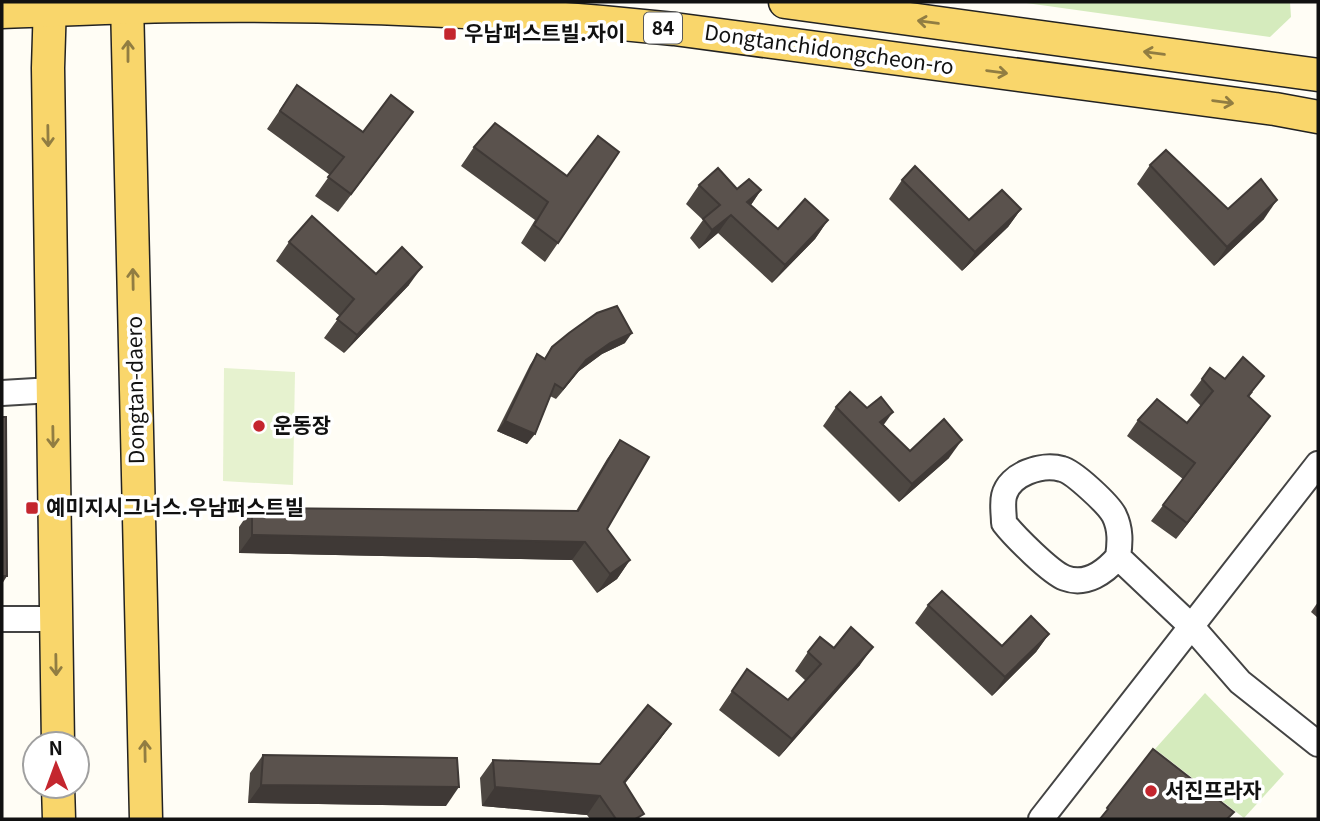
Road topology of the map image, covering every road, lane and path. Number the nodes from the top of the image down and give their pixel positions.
1 (785, 2) edge
2 (127, 4) edge
3 (50, 6) edge
4 (2, 12) edge
5 (1318, 75) edge
6 (1318, 117) edge
7 (52, 390) junction
8 (2, 393) edge
9 (1318, 464) edge
10 (1118, 557) junction
11 (2, 619) edge
12 (56, 619) junction
13 (1192, 627) junction
14 (58, 730) edge
15 (1318, 744) edge
16 (58, 800) edge
17 (59, 819) edge
18 (146, 819) edge
19 (1041, 819) edge

5 -> 1 main road, Dongtanchidongcheon-ro
2 - 3 main road, Dongtanchidongcheon-ro / 84
2 -> 6 main road, Dongtanchidongcheon-ro / 84
18 -> 2 main road, Dongtan-daero
3 - 4 main road, Dongtanchidongcheon-ro / 84
3 -> 7 main road
7 - 8 street
7 -> 12 main road
9 - 13 street
10 - 10 street
10 - 13 street
11 - 12 street
12 -> 14 main road
13 - 15 street
13 - 19 street
16 - 17 main road

